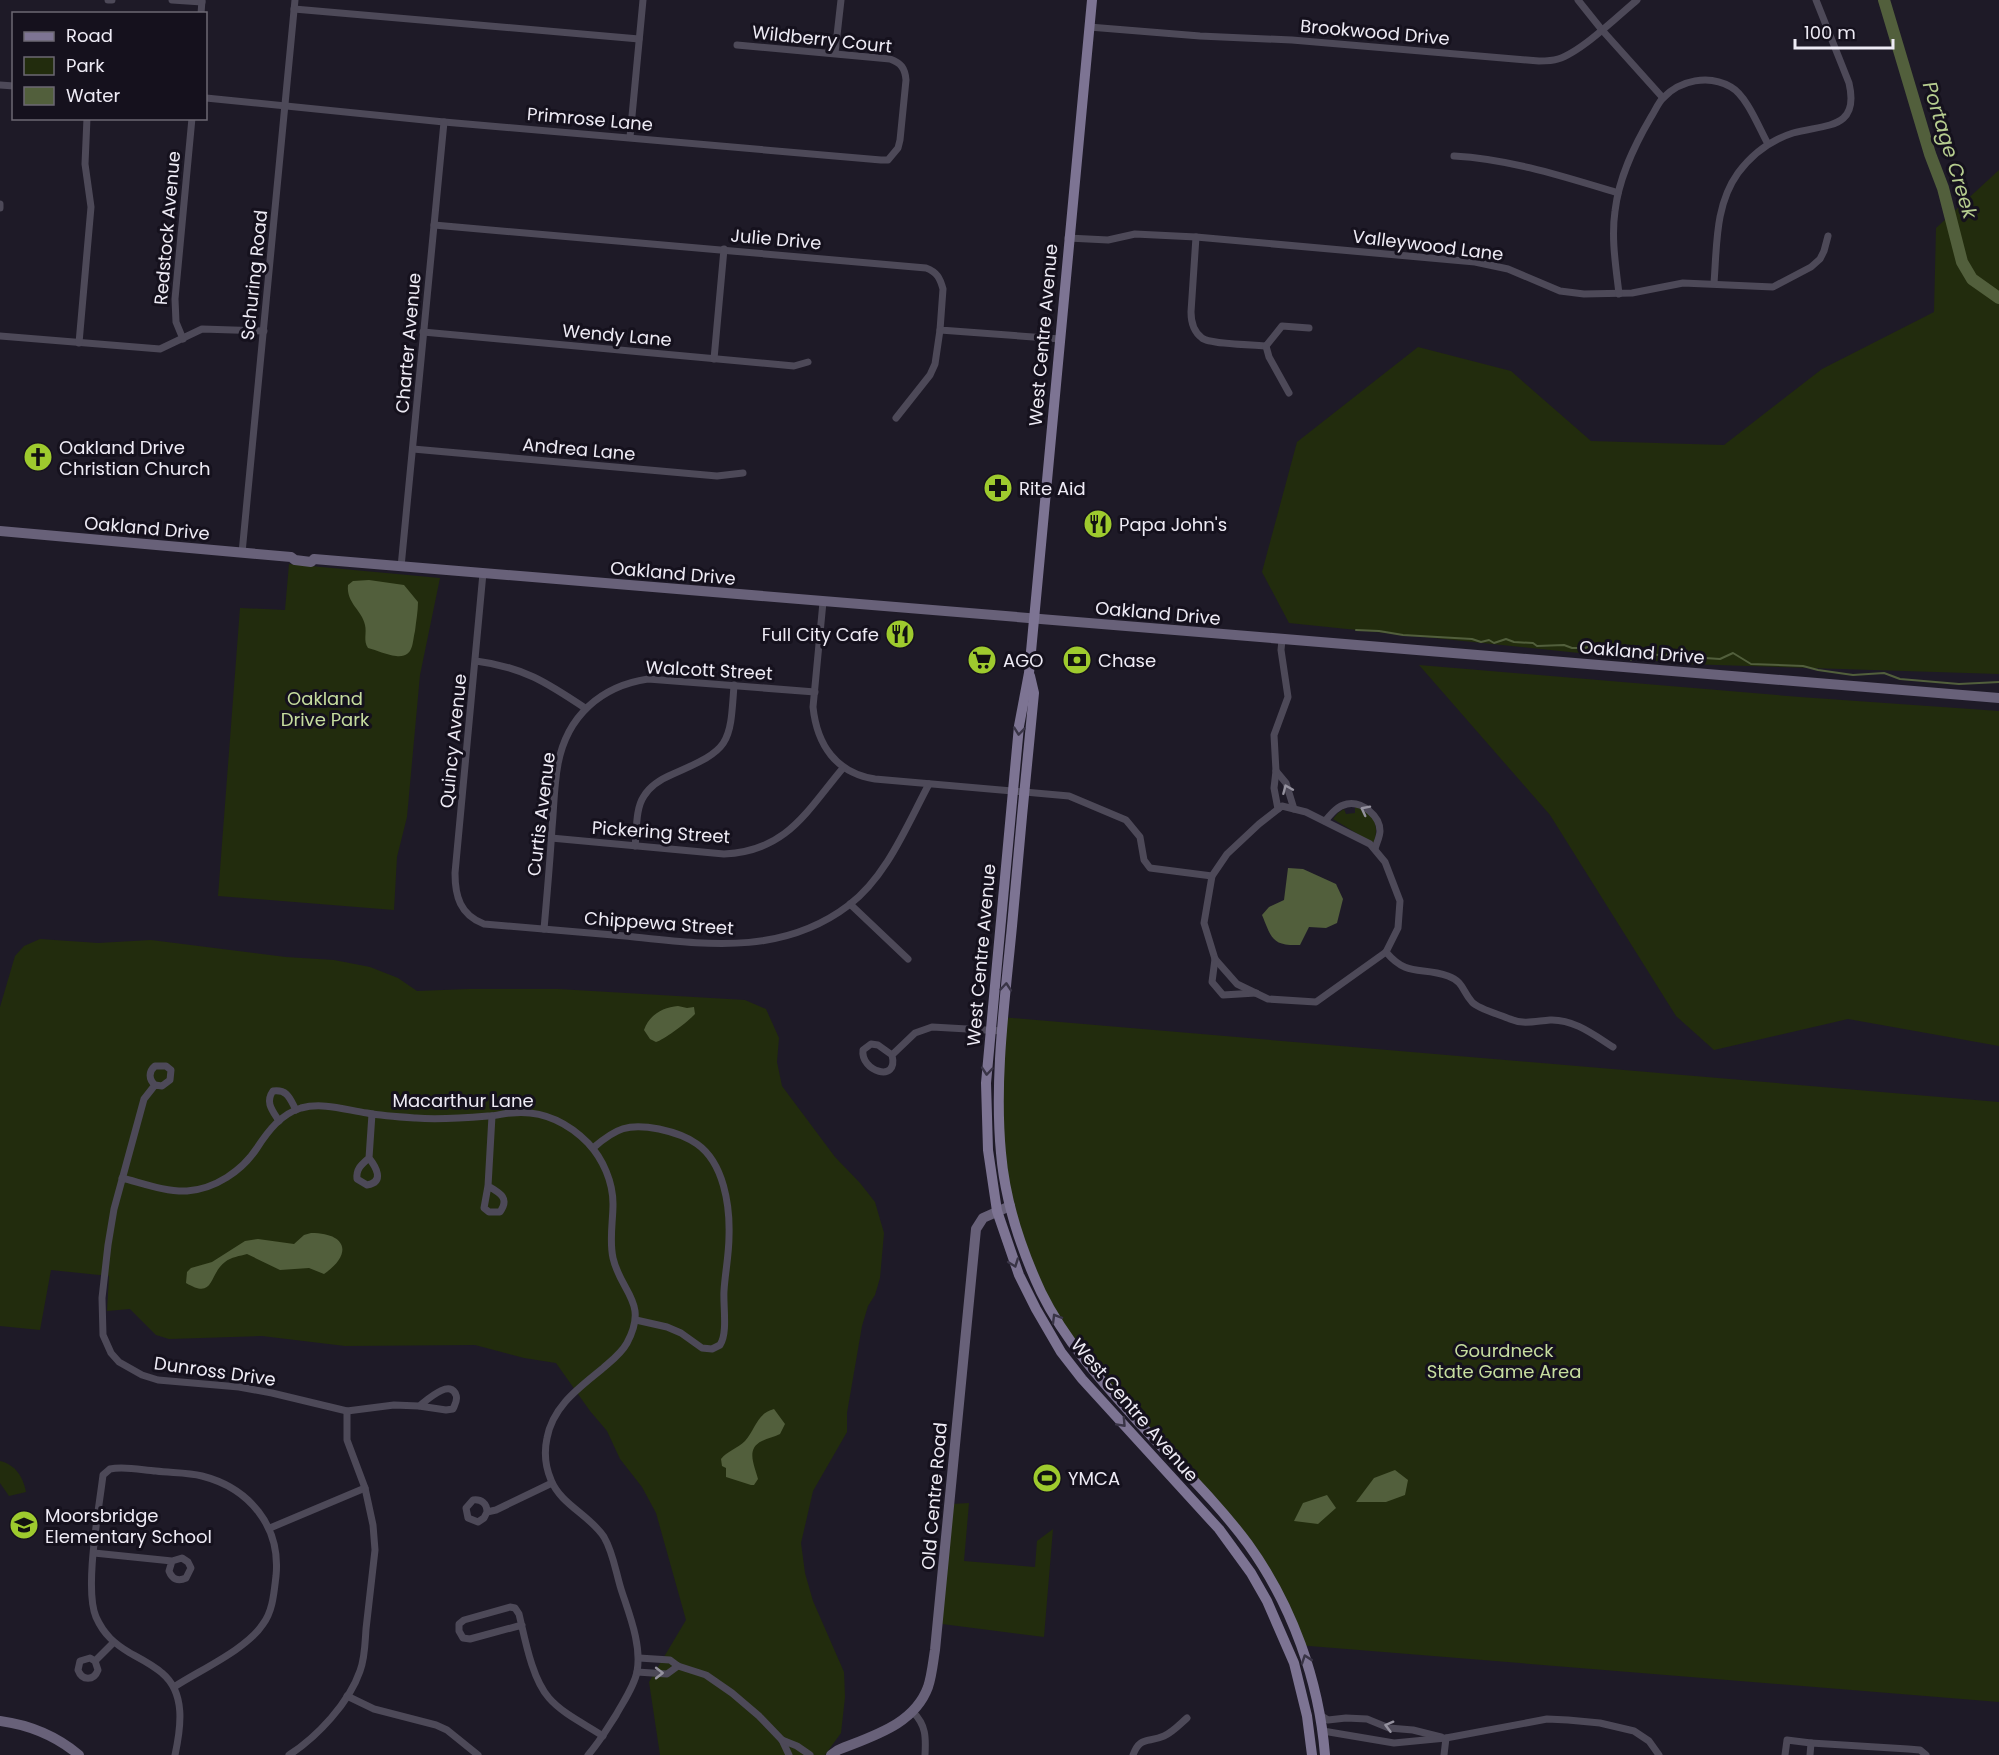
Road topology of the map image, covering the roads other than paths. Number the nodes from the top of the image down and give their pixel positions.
1 (172, 0) edge
2 (295, 0) edge
3 (643, 0) edge
4 (841, 0) edge
5 (1092, 0) edge
6 (1578, 0) edge
7 (1637, 0) edge
8 (1816, 0) edge
9 (202, 1) edge
10 (294, 9) junction
11 (1089, 27) junction
12 (1602, 30) junction
13 (639, 39) junction
14 (737, 45) dead end
15 (835, 54) junction
16 (207, 98) edge
17 (1663, 98) junction
18 (285, 106) junction
19 (87, 120) edge
20 (192, 120) edge
21 (444, 122) junction
22 (630, 137) junction
23 (1768, 144) junction
24 (1454, 156) dead end
25 (892, 157) joint
26 (1618, 193) junction
27 (434, 225) junction
28 (1828, 236) dead end
29 (1196, 237) junction
30 (1068, 238) junction
31 (724, 249) junction
32 (1714, 283) junction
33 (1618, 294) junction
34 (1309, 328) dead end
35 (940, 330) junction
36 (264, 331) junction
37 (423, 332) junction
38 (0, 336) edge
39 (183, 339) junction
40 (1060, 339) junction
41 (79, 343) junction
42 (1266, 346) junction
43 (714, 359) junction
44 (808, 362) dead end
45 (1289, 393) dead end
46 (896, 418) dead end
47 (413, 449) junction
48 (743, 473) dead end
49 (0, 531) edge
50 (242, 553) junction
51 (401, 567) junction
52 (483, 573) junction
53 (823, 602) junction
54 (1033, 620) junction
55 (1282, 639) junction
56 (476, 661) junction
57 (734, 685) junction
58 (815, 692) junction
59 (1999, 698) edge
60 (585, 708) junction
61 (843, 768) junction
62 (1276, 771) junction
63 (929, 784) junction
64 (1019, 792) junction
65 (1278, 809) junction
66 (1294, 809) junction
67 (1325, 821) junction
68 (551, 838) junction
69 (635, 846) junction
70 (1375, 849) junction
71 (1212, 876) junction
72 (850, 904) junction
73 (463, 909) joint
74 (544, 929) junction
75 (1386, 952) junction
76 (908, 959) dead end
77 (1215, 959) junction
78 (1257, 993) junction
79 (991, 1030) junction
80 (1003, 1031) junction
81 (1613, 1047) dead end
82 (892, 1056) junction
83 (155, 1084) dead end
84 (296, 1110) junction
85 (372, 1114) junction
86 (492, 1116) junction
87 (279, 1121) junction
88 (593, 1148) junction
89 (369, 1158) dead end
90 (122, 1178) junction
91 (488, 1186) dead end
92 (1010, 1206) junction
93 (997, 1211) junction
94 (636, 1320) junction
95 (419, 1406) junction
96 (347, 1411) junction
97 (552, 1483) junction
98 (366, 1488) junction
99 (487, 1512) dead end
100 (270, 1528) junction
101 (94, 1553) junction
102 (172, 1561) dead end
103 (522, 1625) junction
104 (112, 1642) junction
105 (639, 1658) junction
106 (96, 1660) dead end
107 (678, 1666) junction
108 (637, 1672) junction
109 (174, 1687) junction
110 (347, 1696) junction
111 (913, 1712) junction
112 (1320, 1715) junction
113 (1187, 1718) dead end
114 (0, 1721) edge
115 (1323, 1731) junction
116 (603, 1736) junction
117 (1446, 1738) junction
118 (782, 1740) junction
119 (1811, 1743) junction
120 (79, 1755) edge
121 (175, 1755) edge
122 (289, 1755) edge
123 (478, 1755) edge
124 (588, 1755) edge
125 (789, 1755) edge
126 (810, 1755) edge
127 (831, 1755) edge
128 (925, 1755) edge
129 (1133, 1755) edge
130 (1312, 1755) edge
131 (1325, 1755) edge
132 (1444, 1755) edge
133 (1659, 1755) edge
134 (1785, 1755) edge
135 (1810, 1755) edge
136 (1926, 1755) edge

1 - 9 street
2 - 10 street, Schuring Road
3 - 13 street
4 - 15 street
5 - 11 main road, West Centre Avenue
6 - 12 street
7 - 12 street, Brookwood Drive
8 - 23 street
10 - 13 street
10 - 18 street, Schuring Road
11 - 12 street, Brookwood Drive
11 - 30 main road, West Centre Avenue
12 - 17 street
13 - 22 street
14 - 15 street, Wildberry Court
15 - 25 street, Wildberry Court
16 - 18 street, Primrose Lane
17 - 23 street
17 - 26 street
18 - 21 street, Primrose Lane
18 - 36 street, Schuring Road
19 - 41 street
20 - 39 street, Redstock Avenue
21 - 22 street, Primrose Lane
21 - 27 street, Charter Avenue
22 - 25 street, Primrose Lane
23 - 32 street
24 - 26 street
26 - 33 street
27 - 31 street, Julie Drive
27 - 37 street, Charter Avenue
28 - 32 street, Valleywood Lane
29 - 30 street, Valleywood Lane
29 - 33 street, Valleywood Lane
29 - 42 street
30 - 40 main road, West Centre Avenue
31 - 35 street, Julie Drive
31 - 43 street
32 - 33 street, Valleywood Lane
34 - 42 street
35 - 40 street
35 - 46 street
36 - 39 street
36 - 50 street, Schuring Road
37 - 43 street, Wendy Lane
37 - 47 street, Charter Avenue
38 - 41 street
39 - 41 street
40 - 54 main road, West Centre Avenue
42 - 45 street
43 - 44 street, Wendy Lane
47 - 48 street, Andrea Lane
47 - 51 street, Charter Avenue
49 - 50 street, Oakland Drive
50 - 51 street, Oakland Drive
51 - 52 street, Oakland Drive
52 - 53 street, Oakland Drive
52 - 56 street, Quincy Avenue
53 - 54 street, Oakland Drive
53 - 58 street
54 - 55 street, Oakland Drive
54 - 64 main road, West Centre Avenue
55 - 59 street, Oakland Drive
55 - 62 street
56 - 60 street
56 - 73 street, Quincy Avenue
57 - 58 street, Walcott Street
57 - 60 street, Walcott Street
57 - 69 street
58 - 61 street
60 - 68 street, Curtis Avenue
61 - 63 street
61 - 69 street, Pickering Street
62 - 65 street
66 -> 62 street
63 - 64 street
63 - 72 street, Chippewa Street
64 - 71 street
64 - 79 main road, West Centre Avenue
80 -> 64 main road, West Centre Avenue
65 - 66 street
65 - 71 street
66 - 67 street
67 - 70 street
70 -> 67 street
68 - 69 street, Pickering Street
68 - 74 street, Curtis Avenue
70 - 75 street
71 - 77 street
72 - 74 street, Chippewa Street
72 - 76 street
73 - 74 street, Chippewa Street
75 - 78 street
75 - 81 street
77 - 78 street
77 - 78 street
79 - 80 street
79 - 82 street
79 -> 93 main road, West Centre Avenue
80 - 92 main road, West Centre Avenue
82 - 82 street
83 - 90 street, Dunross Drive
84 - 85 street, Macarthur Lane
84 - 87 street, Macarthur Lane
84 - 87 street
85 - 86 street, Macarthur Lane
85 - 89 street
86 - 88 street, Macarthur Lane
86 - 91 street
87 - 90 street, Macarthur Lane
88 - 94 street, Macarthur Lane
88 - 94 street
90 - 96 street, Dunross Drive
92 - 93 street, Old Centre Road
112 -> 92 main road, West Centre Avenue
93 - 111 street, Old Centre Road
93 -> 130 main road, West Centre Avenue
94 - 97 street
95 - 95 street, Dunross Drive
95 - 96 street, Dunross Drive
96 - 98 street
97 - 99 street
97 - 105 street
98 - 100 street
98 - 110 street
100 - 101 street
100 - 109 street
101 - 102 street
101 - 104 street
103 - 103 street
103 - 116 street
104 - 106 street
104 - 109 street
105 - 107 street
105 - 108 street
108 -> 107 street
107 - 118 street
108 - 116 street
109 - 121 street
110 - 122 street
110 - 123 street
111 - 127 street, Old Centre Road
111 - 128 street
112 - 115 main road, West Centre Avenue
117 -> 112 street
113 - 129 street
114 - 120 street
115 - 117 street
115 - 131 main road, West Centre Avenue
116 - 124 street
117 - 132 street
117 - 133 street
118 - 125 street
118 - 126 street
119 - 134 street
119 - 135 street
119 - 136 street

